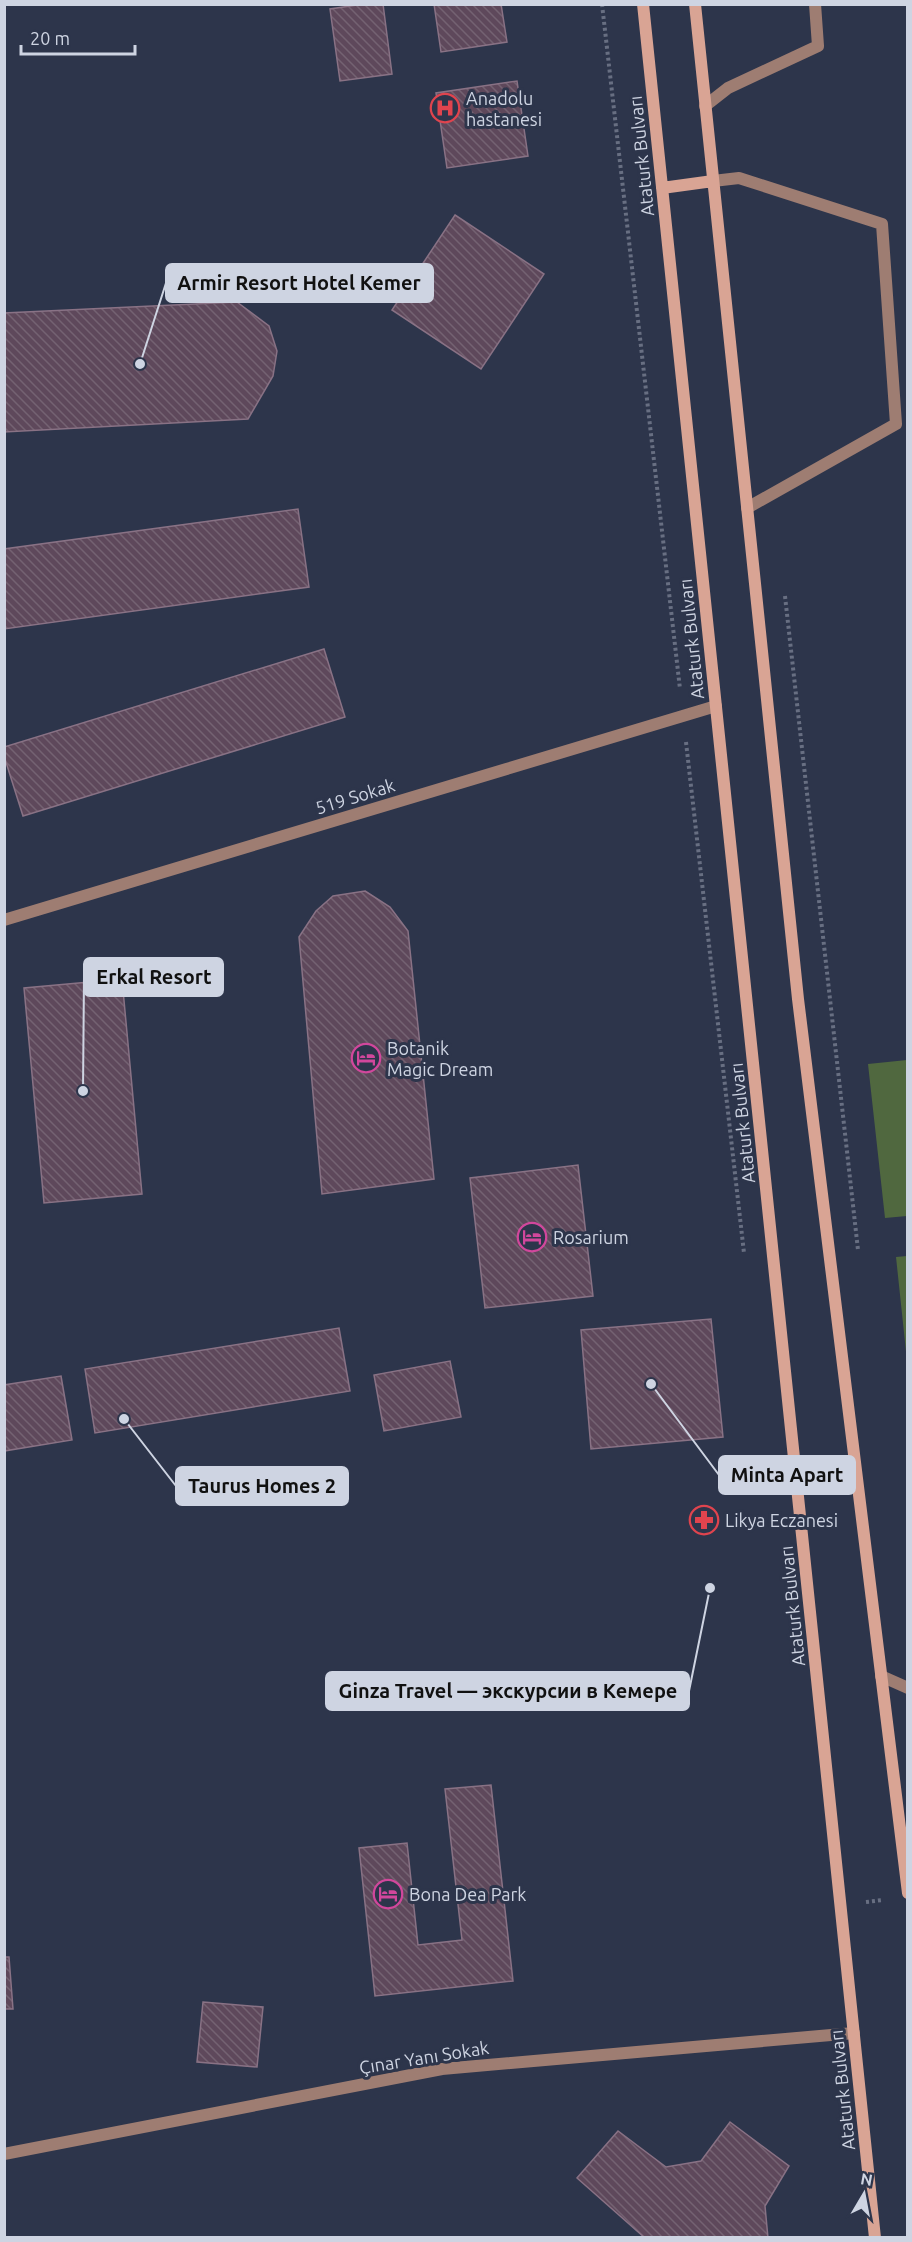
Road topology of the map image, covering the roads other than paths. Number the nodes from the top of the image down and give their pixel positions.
1 (643, 4) edge
2 (695, 4) edge
3 (815, 4) edge
4 (705, 106) junction
5 (713, 181) junction
6 (662, 188) junction
7 (747, 508) junction
8 (716, 706) junction
9 (4, 920) edge
10 (881, 1676) junction
11 (908, 1688) edge
12 (908, 1893) edge
13 (854, 2033) junction
14 (4, 2154) edge
15 (875, 2238) edge

1 - 6 main road, Ataturk Bulvarı
2 - 4 main road
3 - 4 street
4 - 5 main road
5 - 6 main road
5 - 7 main road
5 - 7 street
6 - 8 main road, Ataturk Bulvarı
7 - 10 main road
8 - 9 street, 519 Sokak
8 - 13 main road, Ataturk Bulvarı
10 - 11 street
10 - 12 main road
13 - 14 street, Çınar Yanı Sokak
13 - 15 main road, Ataturk Bulvarı

